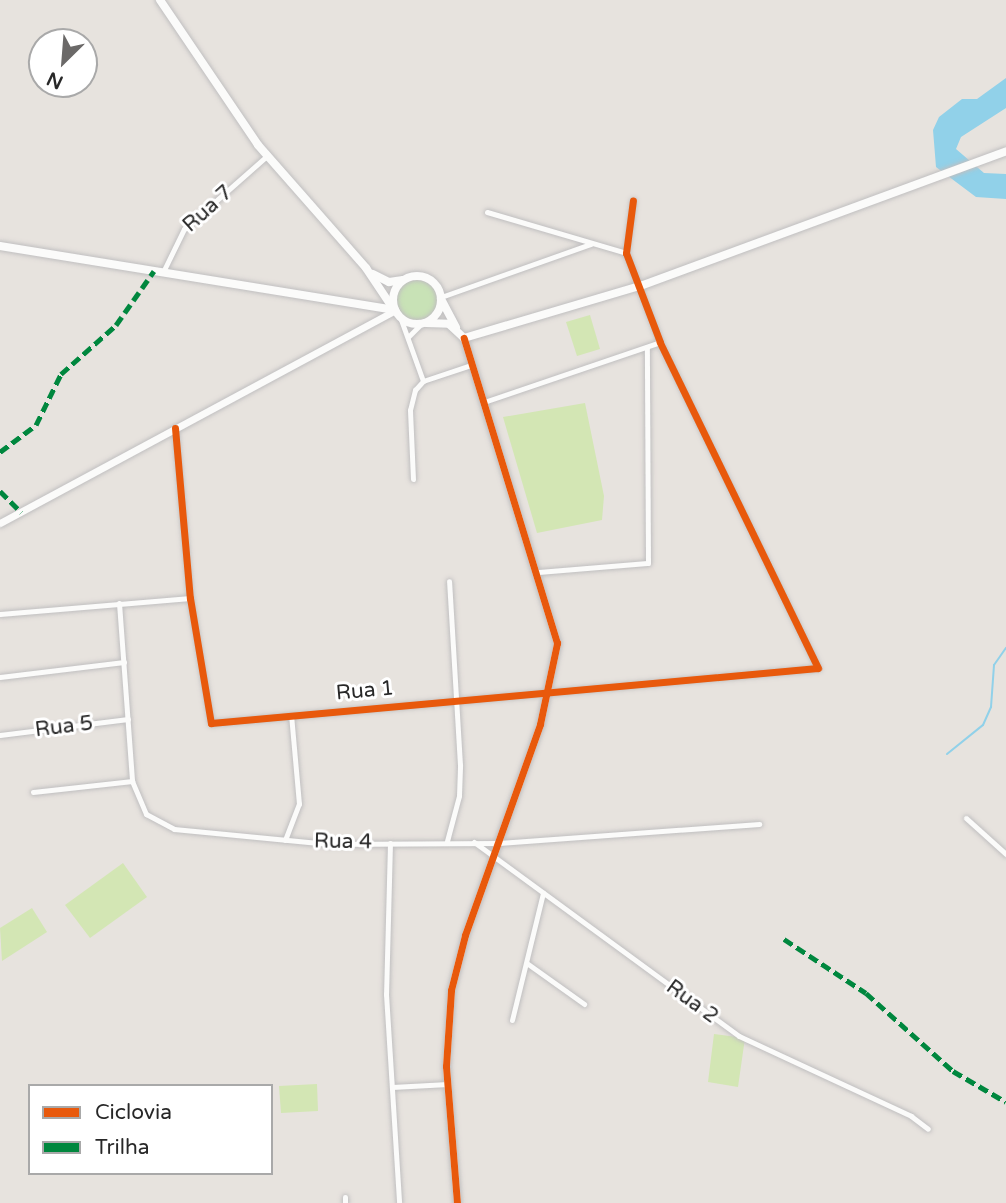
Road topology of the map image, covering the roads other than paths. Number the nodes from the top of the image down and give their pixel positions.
1 (160, 0) edge
2 (1006, 151) edge
3 (268, 155) junction
4 (633, 200) dead end
5 (487, 212) dead end
6 (591, 244) junction
7 (0, 246) edge
8 (626, 253) junction
9 (366, 268) junction
10 (163, 272) junction
11 (403, 280) junction
12 (640, 286) junction
13 (441, 298) junction
14 (397, 314) junction
15 (422, 324) junction
16 (410, 336) junction
17 (464, 338) junction
18 (660, 342) junction
19 (647, 347) junction
20 (471, 365) junction
21 (423, 382) junction
22 (484, 402) junction
23 (175, 428) junction
24 (413, 479) dead end
25 (0, 523) edge
26 (538, 572) junction
27 (449, 581) dead end
28 (190, 598) junction
29 (119, 603) junction
30 (0, 614) edge
31 (124, 662) junction
32 (0, 677) edge
33 (550, 691) junction
34 (459, 699) junction
35 (291, 715) junction
36 (128, 719) junction
37 (0, 736) edge
38 (132, 781) junction
39 (33, 792) dead end
40 (966, 818) dead end
41 (758, 824) dead end
42 (285, 840) junction
43 (447, 841) junction
44 (474, 842) junction
45 (390, 843) junction
46 (499, 843) junction
47 (1006, 854) edge
48 (494, 856) junction
49 (543, 893) junction
50 (528, 964) junction
51 (584, 1004) dead end
52 (512, 1020) dead end
53 (448, 1084) junction
54 (392, 1087) junction
55 (928, 1129) dead end
56 (399, 1203) edge
57 (457, 1203) edge

1 - 3 main road
2 - 12 main road
3 - 9 main road
3 - 10 street, Rua 7
4 - 8 street
5 - 6 street
6 - 8 street
6 - 13 street
7 - 10 main road
8 - 12 street
9 - 11 main road
9 - 14 main road
10 - 14 main road
11 - 13 main road
11 - 14 main road
12 - 17 main road
12 - 18 street
13 - 15 main road
13 - 17 main road
14 - 15 main road
14 - 16 street
14 - 23 street
15 - 16 street
15 - 17 main road
16 - 21 street
17 - 20 street
18 - 19 street
18 - 33 street, Rua 1
19 - 22 street
19 - 26 street
20 - 21 street
20 - 22 street
21 - 24 street
22 - 26 street
23 - 25 street
23 - 28 street, Rua 1
26 - 33 street
27 - 34 street
28 - 29 street
28 - 35 street, Rua 1
29 - 30 street
29 - 31 street, Rua 4
31 - 32 street
31 - 36 street, Rua 4
33 - 34 street, Rua 1
33 - 46 street
34 - 35 street, Rua 1
34 - 43 street
35 - 42 street
36 - 37 street, Rua 5
36 - 38 street, Rua 4
38 - 39 street
38 - 42 street, Rua 4
40 - 47 street
41 - 46 street, Rua 4
42 - 45 street, Rua 4
43 - 44 street, Rua 4
43 - 45 street, Rua 4
44 - 46 street, Rua 4
44 - 48 street, Rua 2
45 - 54 street
46 - 48 street
48 - 49 street, Rua 2
48 - 53 street
49 - 50 street
49 - 55 street, Rua 2
50 - 51 street
50 - 52 street
53 - 54 street
53 - 57 street
54 - 56 street

